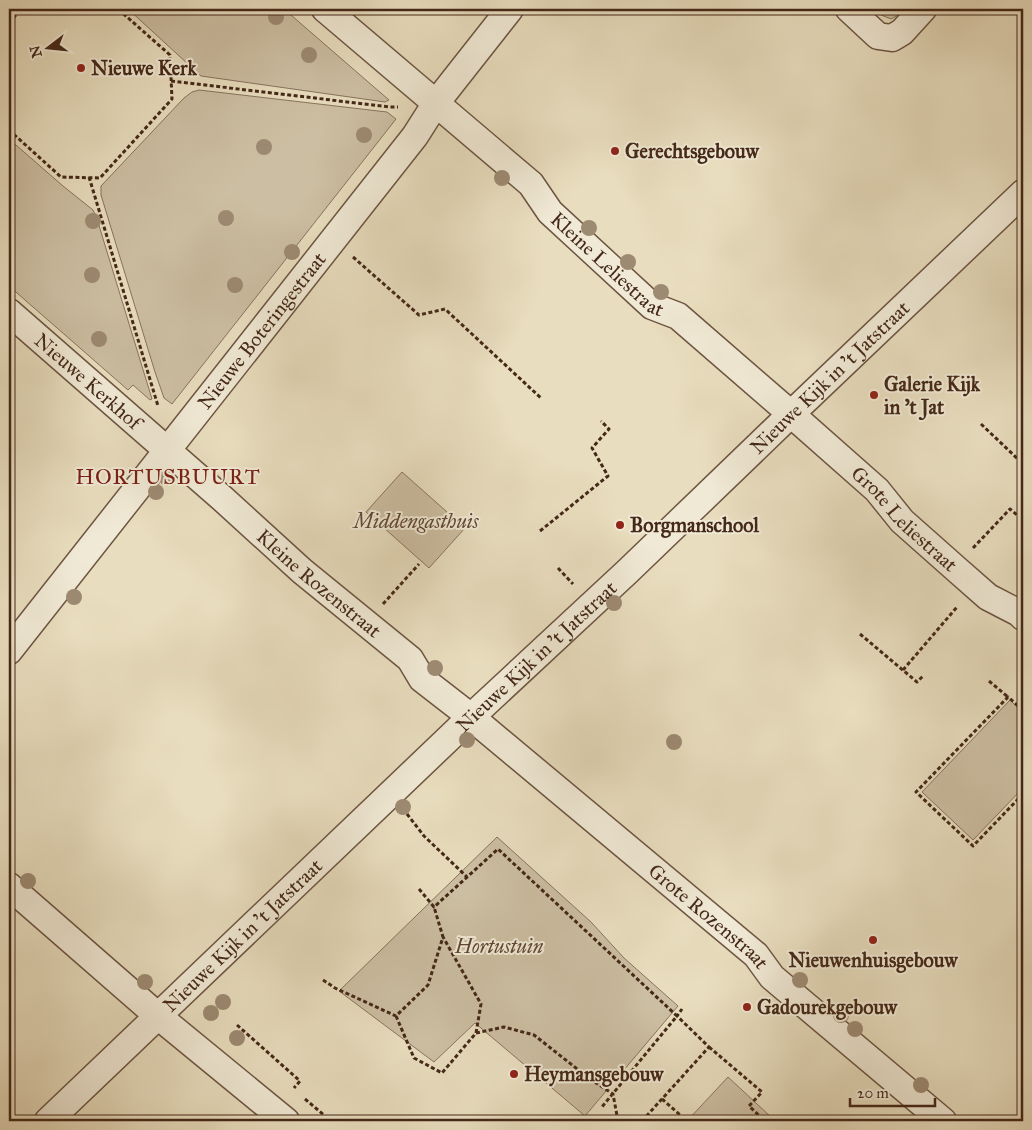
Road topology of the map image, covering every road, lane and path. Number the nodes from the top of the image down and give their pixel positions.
1 (21, 9) edge
2 (118, 9) edge
3 (325, 9) edge
4 (510, 9) edge
5 (849, 9) edge
6 (923, 9) edge
7 (9, 23) edge
8 (171, 81) junction
9 (436, 103) junction
10 (9, 130) edge
11 (89, 178) junction
12 (1023, 193) edge
13 (334, 240) junction
14 (9, 312) edge
15 (542, 399) dead end
16 (159, 407) dead end
17 (791, 414) junction
18 (601, 421) dead end
19 (981, 424) dead end
20 (168, 450) junction
21 (1023, 464) edge
22 (1023, 520) edge
23 (540, 531) dead end
24 (419, 564) dead end
25 (955, 568) junction
26 (975, 586) junction
27 (1023, 617) edge
28 (367, 623) junction
29 (860, 634) dead end
30 (872, 644) junction
31 (868, 649) dead end
32 (9, 651) edge
33 (903, 670) junction
34 (924, 674) dead end
35 (990, 681) dead end
36 (1008, 697) junction
37 (1023, 710) edge
38 (471, 716) junction
39 (392, 793) junction
40 (1023, 794) edge
41 (467, 877) junction
42 (9, 886) edge
43 (419, 889) dead end
44 (434, 907) junction
45 (443, 937) junction
46 (322, 980) dead end
47 (682, 1009) dead end
48 (158, 1016) junction
49 (396, 1016) junction
50 (677, 1016) junction
51 (236, 1025) dead end
52 (476, 1033) junction
53 (709, 1047) junction
54 (294, 1088) dead end
55 (613, 1094) junction
56 (662, 1099) junction
57 (601, 1108) dead end
58 (48, 1121) edge
59 (286, 1121) edge
60 (618, 1121) edge
61 (642, 1121) edge
62 (687, 1121) edge
63 (765, 1121) edge
64 (943, 1121) edge

1 - 7 path
2 - 8 path
3 - 9 street
4 - 9 street, Nieuwe Boteringestraat
5 - 6 street
8 - 9 path
8 - 11 path
9 - 13 street, Nieuwe Boteringestraat
9 - 17 street, Kleine Leliestraat
10 - 11 path
11 - 16 path
12 - 17 street, Nieuwe Kijk in 't Jatstraat
13 - 15 path
13 - 20 street, Nieuwe Boteringestraat
14 - 20 street, Nieuwe Kerkhof
17 - 25 street, Grote Leliestraat
17 - 38 street, Nieuwe Kijk in 't Jatstraat
18 - 23 path
19 - 21 path
20 - 28 street, Kleine Rozenstraat
20 - 32 street, Nieuwe Boteringestraat
22 - 25 path
24 - 28 path
25 - 26 street, Grote Leliestraat
26 - 27 street, Grote Leliestraat
26 - 33 path
28 - 38 street, Kleine Rozenstraat
29 - 30 path
30 - 31 path
30 - 33 path
33 - 34 path
35 - 36 path
36 - 37 path
36 - 40 path
38 - 39 street, Nieuwe Kijk in 't Jatstraat
38 - 64 street, Grote Rozenstraat
39 - 41 path
39 - 48 street, Nieuwe Kijk in 't Jatstraat
41 - 44 path
41 - 50 path
42 - 48 street
43 - 44 path
44 - 45 path
45 - 49 path
45 - 52 path
46 - 49 path
47 - 50 path
48 - 58 street, Nieuwe Kijk in 't Jatstraat
48 - 59 street
49 - 52 path
50 - 53 path
50 - 55 path
51 - 54 path
52 - 55 path
53 - 56 path
53 - 63 path
55 - 57 path
55 - 60 path
56 - 61 path
56 - 62 path

